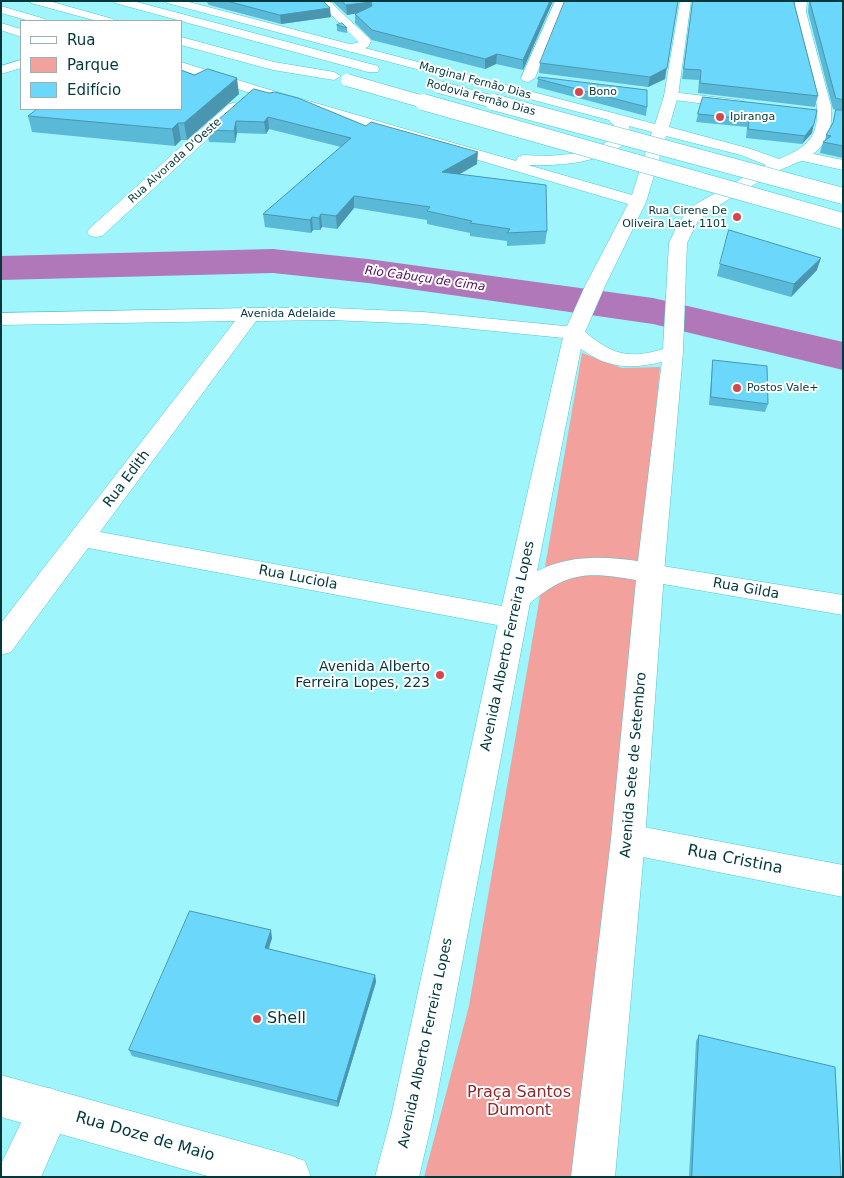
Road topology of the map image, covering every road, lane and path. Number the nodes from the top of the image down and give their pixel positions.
1 (35, 1) edge
2 (72, 1) edge
3 (119, 1) edge
4 (133, 1) edge
5 (171, 1) edge
6 (322, 1) edge
7 (561, 1) edge
8 (686, 1) edge
9 (801, 1) edge
10 (197, 5) edge
11 (1, 9) edge
12 (163, 13) junction
13 (1, 18) edge
14 (113, 18) edge
15 (38, 20) edge
16 (20, 24) edge
17 (1, 26) edge
18 (182, 32) edge
19 (20, 33) edge
20 (182, 41) edge
21 (352, 48) junction
22 (20, 64) edge
23 (182, 66) edge
24 (1, 70) edge
25 (378, 70) dead end
26 (440, 71) junction
27 (340, 78) junction
28 (421, 82) dead end
29 (255, 90) junction
30 (653, 94) dead end
31 (671, 96) junction
32 (758, 106) edge
33 (820, 114) junction
34 (843, 116) edge
35 (614, 117) junction
36 (662, 130) junction
37 (799, 156) junction
38 (486, 158) junction
39 (843, 165) edge
40 (774, 168) junction
41 (843, 196) edge
42 (638, 202) junction
43 (843, 221) edge
44 (96, 232) dead end
45 (251, 314) junction
46 (1, 319) edge
47 (576, 328) junction
48 (674, 346) junction
49 (83, 538) junction
50 (650, 573) junction
51 (843, 605) edge
52 (515, 609) junction
53 (1, 644) edge
54 (628, 838) junction
55 (843, 881) edge
56 (1, 1096) edge
57 (50, 1109) junction
58 (18, 1177) edge
59 (289, 1177) edge
60 (397, 1177) edge
61 (593, 1177) edge

1 - 14 main road
2 - 14 main road
3 - 12 main road
4 - 12 main road
5 - 10 main road, Marginal Fernão Dias
6 - 21 main road
7 - 26 main road
8 - 31 main road, Avenida Alberto Ferreira Lopes
9 - 33 main road
10 - 21 main road, Marginal Fernão Dias
11 - 15 main road
12 - 25 main road
13 - 16 main road
17 - 19 main road
18 - 27 main road, Rodovia Fernão Dias
20 - 27 main road
21 - 26 main road, Marginal Fernão Dias
22 - 24 main road
23 - 29 main road
26 - 35 main road, Marginal Fernão Dias
27 - 43 main road, Rodovia Fernão Dias, bridge
28 - 41 main road, Rodovia Fernão Dias, bridge
29 - 38 main road
29 - 44 main road, Rua Alvorada D'Oeste
30 - 31 main road
31 - 32 main road
31 - 36 main road, Avenida Alberto Ferreira Lopes
33 - 34 main road
33 - 37 main road, Avenida Sete de Setembro
35 - 36 main road, Marginal Fernão Dias
35 - 38 main road
36 - 40 main road, Marginal Fernão Dias
36 - 42 main road, Avenida Alberto Ferreira Lopes
37 - 39 main road
37 - 40 main road, Avenida Sete de Setembro
38 - 42 main road
40 - 48 main road, Avenida Sete de Setembro
42 - 47 main road, Avenida Alberto Ferreira Lopes
45 - 46 main road, Avenida Adelaide
45 - 47 main road, Avenida Adelaide
45 - 49 main road, Rua Edith
47 - 48 main road
47 - 52 main road, Avenida Alberto Ferreira Lopes
48 - 50 main road, Avenida Sete de Setembro
49 - 52 main road, Rua Luciola
49 - 53 main road, Rua Edith
50 - 51 main road, Rua Gilda
50 - 52 main road, Rua Gilda
50 - 54 main road, Avenida Sete de Setembro
52 - 60 main road, Avenida Alberto Ferreira Lopes
54 - 55 main road, Rua Cristina
54 - 61 main road, Avenida Sete de Setembro
56 - 57 main road, Rua Doze de Maio
57 - 58 main road
57 - 59 main road, Rua Doze de Maio

